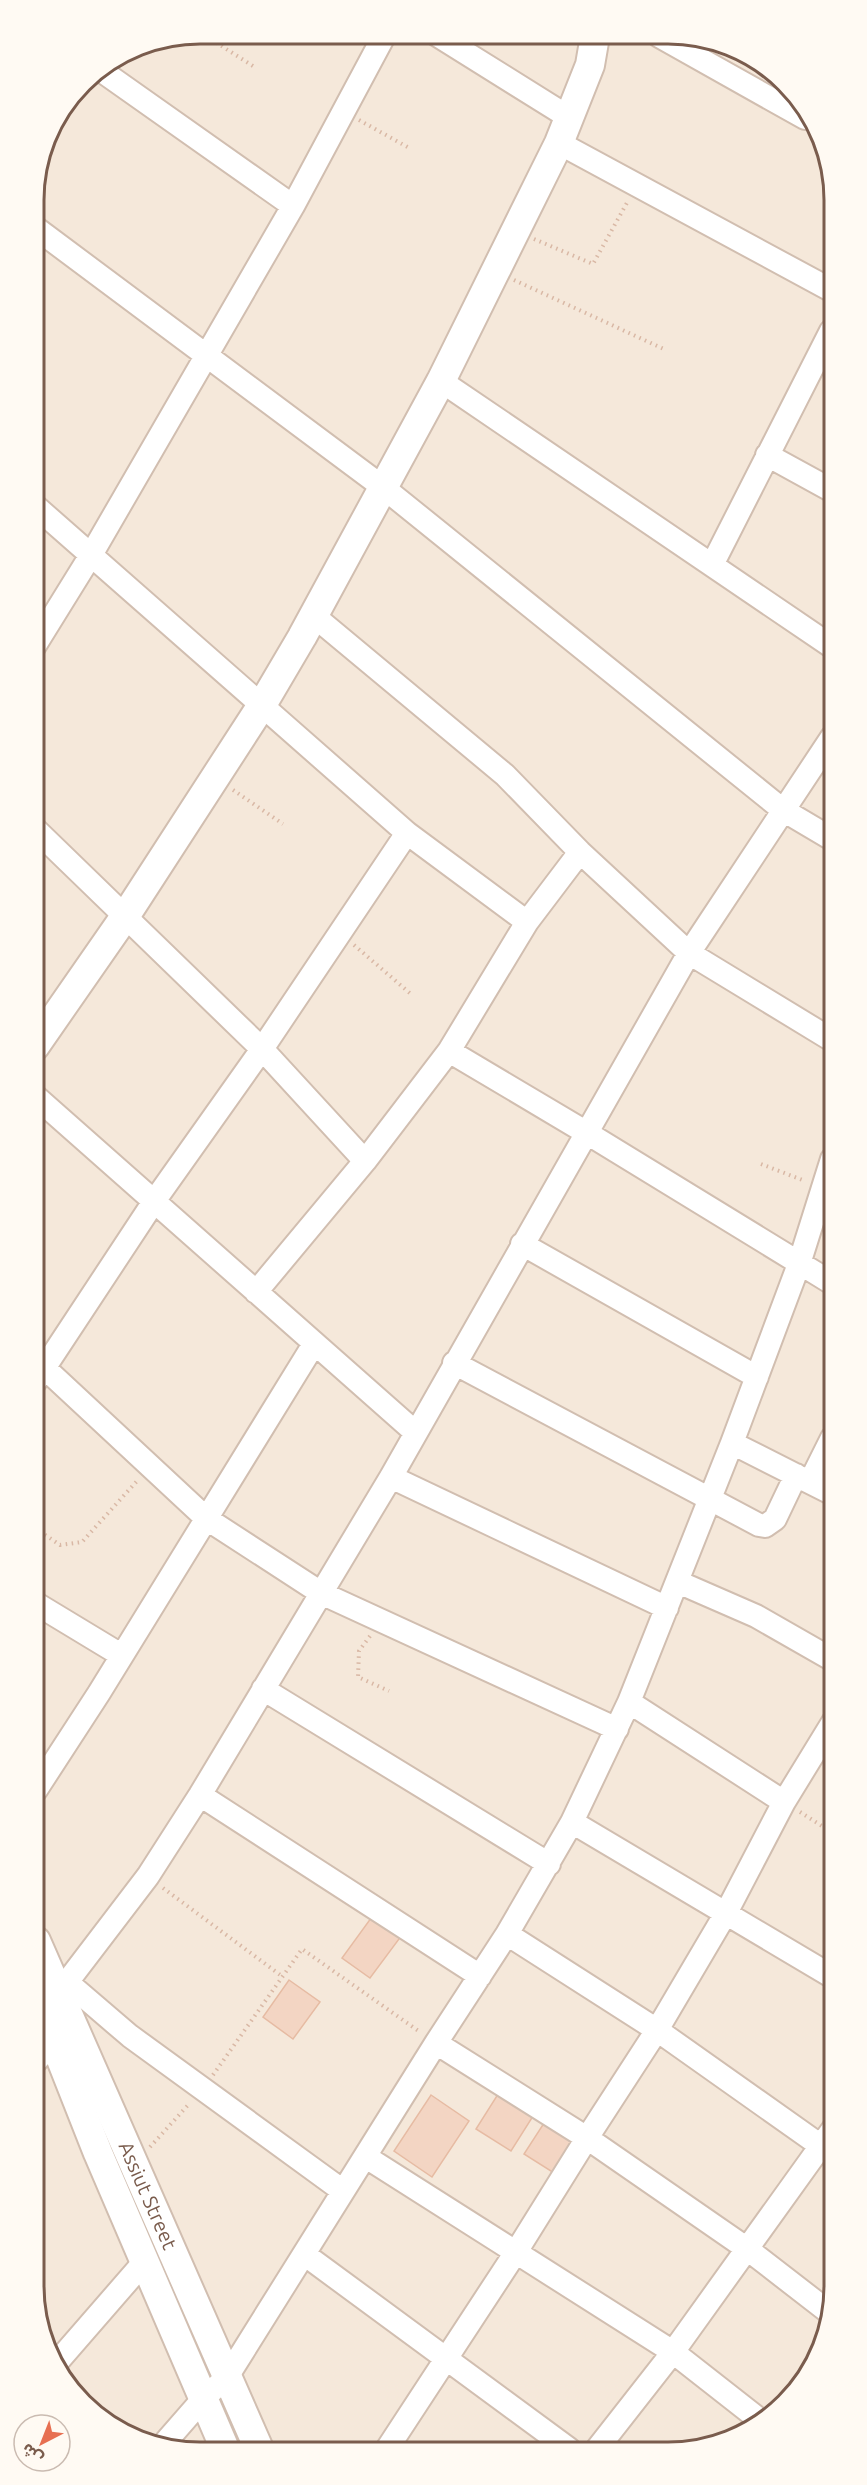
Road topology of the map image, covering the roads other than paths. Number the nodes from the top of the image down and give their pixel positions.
1 (380, 44) edge
2 (450, 44) edge
3 (594, 44) edge
4 (673, 44) edge
5 (107, 75) edge
6 (797, 114) edge
7 (565, 131) junction
8 (293, 206) junction
9 (44, 234) edge
10 (824, 286) edge
11 (824, 345) edge
12 (206, 355) junction
13 (441, 381) junction
14 (767, 455) junction
15 (824, 485) edge
16 (384, 488) junction
17 (44, 513) edge
18 (91, 555) junction
19 (712, 564) junction
20 (314, 616) junction
21 (44, 631) edge
22 (824, 641) edge
23 (262, 705) junction
24 (824, 748) edge
25 (783, 810) junction
26 (407, 833) junction
27 (824, 834) edge
28 (44, 837) edge
29 (580, 852) junction
30 (126, 915) junction
31 (527, 922) junction
32 (689, 953) junction
33 (44, 1032) edge
34 (824, 1035) edge
35 (262, 1049) junction
36 (449, 1051) junction
37 (44, 1104) edge
38 (587, 1132) junction
39 (365, 1161) junction
40 (824, 1186) edge
41 (155, 1200) junction
42 (522, 1244) junction
43 (799, 1264) junction
44 (823, 1278) edge
45 (256, 1292) junction
46 (314, 1344) junction
47 (44, 1360) edge
48 (454, 1363) junction
49 (44, 1374) edge
50 (757, 1377) junction
51 (415, 1432) junction
52 (732, 1443) junction
53 (823, 1450) edge
54 (391, 1477) junction
55 (803, 1478) junction
56 (823, 1489) edge
57 (710, 1498) junction
58 (207, 1519) junction
59 (678, 1582) junction
60 (321, 1593) junction
61 (44, 1608) edge
62 (667, 1608) junction
63 (823, 1654) edge
64 (121, 1655) junction
65 (262, 1689) junction
66 (629, 1702) junction
67 (617, 1729) junction
68 (823, 1738) edge
69 (44, 1777) edge
70 (200, 1795) junction
71 (784, 1802) junction
72 (572, 1822) junction
73 (549, 1864) junction
74 (726, 1913) junction
75 (507, 1934) junction
76 (44, 1963) edge
77 (823, 1971) edge
78 (480, 1976) junction
79 (54, 1991) edge
80 (657, 2030) junction
81 (436, 2043) junction
82 (45, 2051) edge
83 (823, 2136) edge
84 (587, 2138) junction
85 (823, 2143) edge
86 (366, 2157) junction
87 (344, 2191) junction
88 (746, 2248) junction
89 (516, 2252) junction
90 (304, 2254) junction
91 (145, 2261) junction
92 (822, 2307) edge
93 (673, 2352) junction
94 (61, 2358) edge
95 (447, 2358) junction
96 (227, 2377) junction
97 (203, 2399) junction
98 (754, 2415) edge
99 (168, 2439) edge
100 (222, 2442) edge
101 (256, 2442) edge
102 (392, 2442) edge
103 (559, 2442) edge
104 (602, 2442) edge

1 - 8 street
2 - 7 street
3 - 7 street
4 - 6 street
5 - 8 street
7 - 10 street
7 - 13 street
8 - 12 street
9 - 12 street
11 - 14 street
12 - 16 street
12 - 18 street
13 - 16 street
13 - 19 street
14 - 15 street
14 - 19 street
16 - 20 street
16 - 25 street
17 - 18 street
18 - 21 street
18 - 23 street
19 - 22 street
20 - 23 street
20 - 29 street
23 - 26 street
23 - 30 street
24 - 25 street
25 - 27 street
25 - 32 street
26 - 31 street
26 - 35 street
28 - 30 street
29 - 31 street
29 - 32 street
30 - 33 street
30 - 35 street
31 - 36 street
32 - 34 street
32 - 38 street
35 - 39 street
35 - 41 street
36 - 38 street
36 - 39 street
37 - 41 street
38 - 42 street
38 - 43 street
39 - 45 street
40 - 43 street
41 - 45 street
41 - 47 street
42 - 48 street
42 - 50 street
43 - 44 street
43 - 50 street
45 - 46 street
46 - 51 street
46 - 58 street
48 - 51 street
48 - 57 street
49 - 58 street
50 - 52 street
51 - 54 street
52 - 55 street
52 - 57 street
53 - 55 street
54 - 60 street
54 - 62 street
55 - 56 street
55 - 57 street
57 - 59 street
58 - 60 street
58 - 64 street
59 - 62 street
59 - 63 street
60 - 65 street
60 - 67 street
61 - 64 street
62 - 66 street
64 - 69 street
65 - 70 street
65 - 73 street
66 - 67 street
66 - 71 street
67 - 72 street
68 - 71 street
70 - 78 street
70 - 79 street
71 - 74 street
72 - 73 street
72 - 74 street
73 - 75 street
74 - 77 street
74 - 80 street
75 - 78 street
75 - 80 street
76 - 79 street, Assiut Street
78 - 81 street
79 - 82 street, Assiut Street
79 - 87 street
79 - 96 street, Assiut Street
80 - 83 street
80 - 84 street
81 - 84 street
81 - 86 street
82 - 91 street, Assiut Street
84 - 88 street
84 - 89 street
85 - 88 street
86 - 87 street
86 - 89 street
87 - 90 street
88 - 92 street
88 - 93 street
89 - 93 street
89 - 95 street
90 - 95 street
90 - 96 street
91 - 94 street
91 - 97 street, Assiut Street
93 - 98 street
93 - 104 street
95 - 102 street
95 - 103 street
96 - 97 street
96 - 101 street, Assiut Street
97 - 99 street
97 - 100 street, Assiut Street

